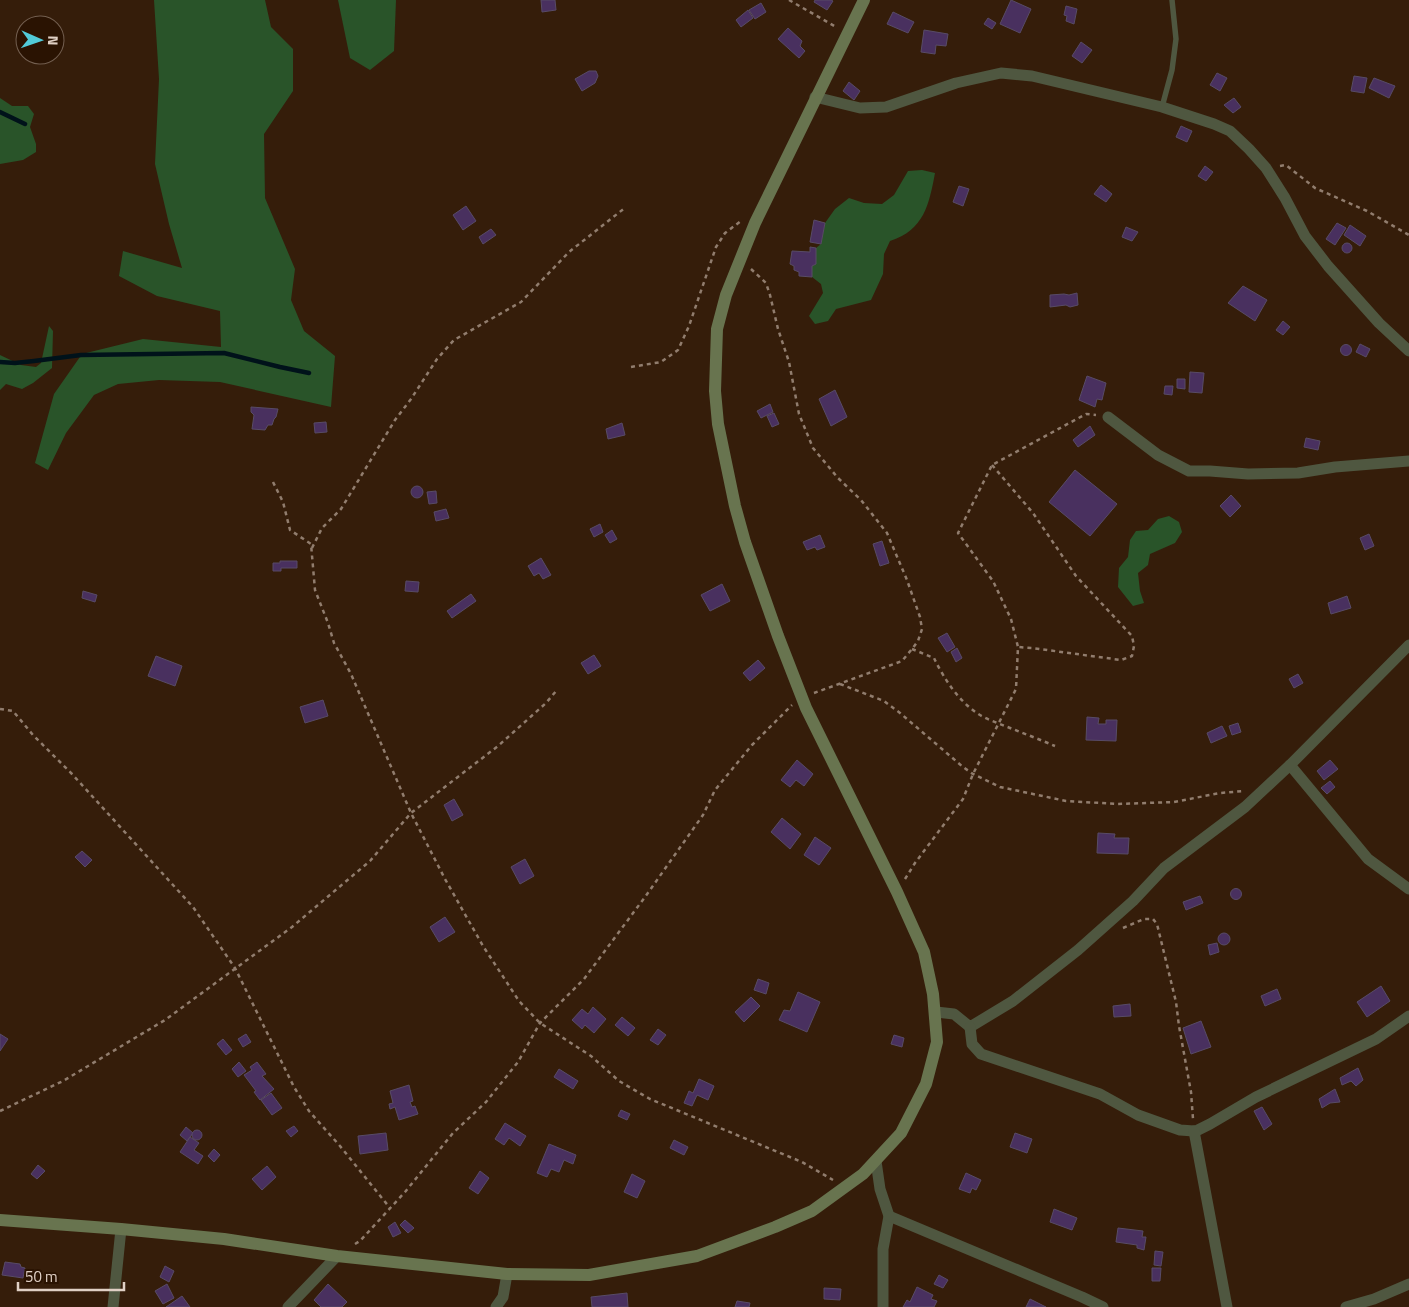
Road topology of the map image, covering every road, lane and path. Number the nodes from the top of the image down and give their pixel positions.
1 (789, 0) edge
2 (864, 0) edge
3 (1172, 0) edge
4 (848, 35) junction
5 (815, 97) junction
6 (1162, 107) junction
7 (1266, 168) junction
8 (626, 208) dead end
9 (755, 223) junction
10 (1409, 235) edge
11 (741, 258) junction
12 (1409, 351) edge
13 (631, 367) dead end
14 (1108, 416) joint
15 (1409, 461) edge
16 (992, 465) junction
17 (273, 482) dead end
18 (311, 549) junction
19 (1409, 645) edge
20 (1018, 647) junction
21 (912, 650) junction
22 (838, 684) junction
23 (557, 690) dead end
24 (802, 697) junction
25 (0, 709) edge
26 (1000, 723) junction
27 (1055, 746) dead end
28 (1290, 765) junction
29 (973, 774) junction
30 (1264, 789) junction
31 (411, 813) junction
32 (1409, 889) edge
33 (897, 892) junction
34 (1117, 931) dead end
35 (235, 968) junction
36 (936, 1012) junction
37 (1409, 1016) edge
38 (540, 1023) junction
39 (970, 1027) junction
40 (0, 1111) edge
41 (1194, 1131) junction
42 (876, 1161) junction
43 (845, 1187) junction
44 (390, 1208) junction
45 (889, 1216) junction
46 (0, 1220) edge
47 (121, 1229) junction
48 (337, 1256) junction
49 (507, 1274) junction
50 (1409, 1284) edge
51 (113, 1307) edge
52 (288, 1307) edge
53 (496, 1307) edge
54 (883, 1307) edge
55 (1103, 1307) edge
56 (1227, 1307) edge
57 (1346, 1307) edge

1 - 4 path
2 - 4 main road
3 - 6 lane
4 - 5 main road
5 - 6 street
5 - 9 main road
6 - 7 street
7 - 10 path
7 - 12 street
8 - 18 path
9 - 11 main road
9 - 13 path
11 - 21 path
11 - 24 main road
14 - 15 street
14 - 16 path
16 - 20 path
16 - 20 path
17 - 18 path
18 - 31 path
19 - 28 street
20 - 26 path
21 - 22 path
21 - 26 path
22 - 24 path
22 - 29 path
23 - 31 path
24 - 33 main road
24 - 38 path
25 - 35 path
26 - 27 path
26 - 29 path
28 - 30 street
28 - 32 street
29 - 30 path
29 - 33 path
30 - 39 street
31 - 35 path
31 - 38 path
33 - 36 main road
34 - 41 path
35 - 40 path
35 - 44 path
36 - 39 street
36 - 42 main road
37 - 41 street
38 - 43 path
38 - 44 path
39 - 41 street
41 - 56 street
42 - 43 main road
42 - 45 street
43 - 49 main road
44 - 48 path
45 - 54 street
45 - 55 street
46 - 47 main road
47 - 48 main road
47 - 51 street
48 - 49 main road
48 - 52 street
49 - 53 street
50 - 57 street

